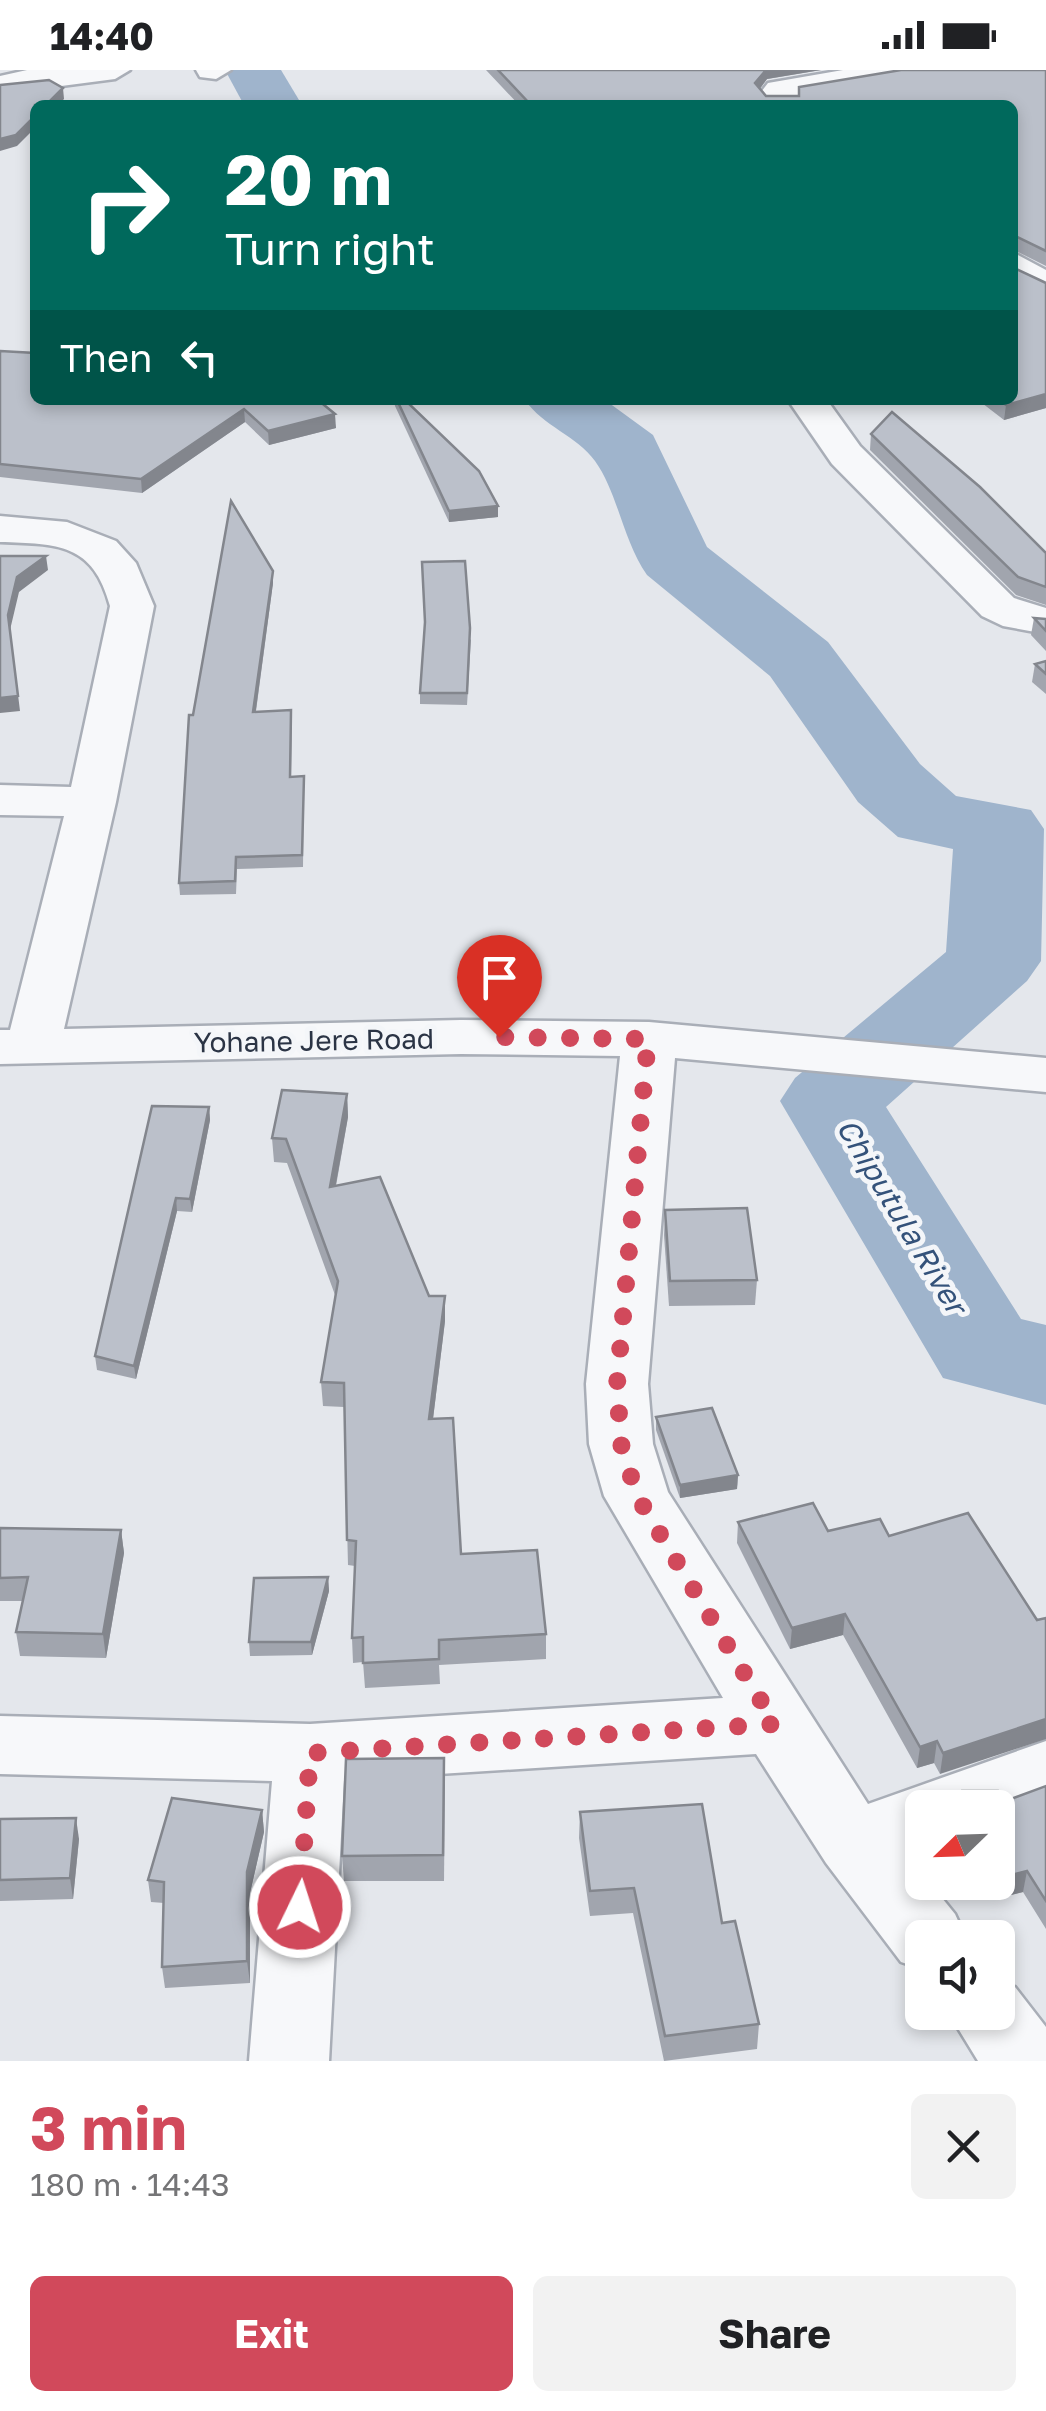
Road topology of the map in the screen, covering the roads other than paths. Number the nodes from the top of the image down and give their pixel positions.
1 (114, 70) edge
2 (899, 70) edge
3 (0, 85) edge
4 (778, 100) edge
5 (1018, 267) edge
6 (1046, 286) edge
7 (811, 405) edge
8 (0, 529) edge
9 (1046, 621) edge
10 (0, 800) edge
11 (92, 802) junction
12 (648, 1039) junction
13 (8, 1048) edge
14 (1046, 1075) edge
15 (775, 1724) junction
16 (0, 1744) edge
17 (310, 1753) junction
18 (1046, 1771) edge
19 (995, 1790) edge
20 (905, 1822) edge
21 (852, 1842) junction
22 (914, 1920) edge
23 (1001, 2030) edge
24 (289, 2061) edge
25 (1026, 2061) edge

1 - 3 street
2 - 4 street
5 - 6 street
7 - 9 street
8 - 11 street
10 - 11 street
11 - 13 street
12 - 13 street, Yohane Jere Road
12 - 14 street, Yohane Jere Road
12 - 15 street
15 - 17 street
15 - 21 street
16 - 17 street
17 - 24 street
18 - 19 street
20 - 21 street
21 - 22 street
23 - 25 street

